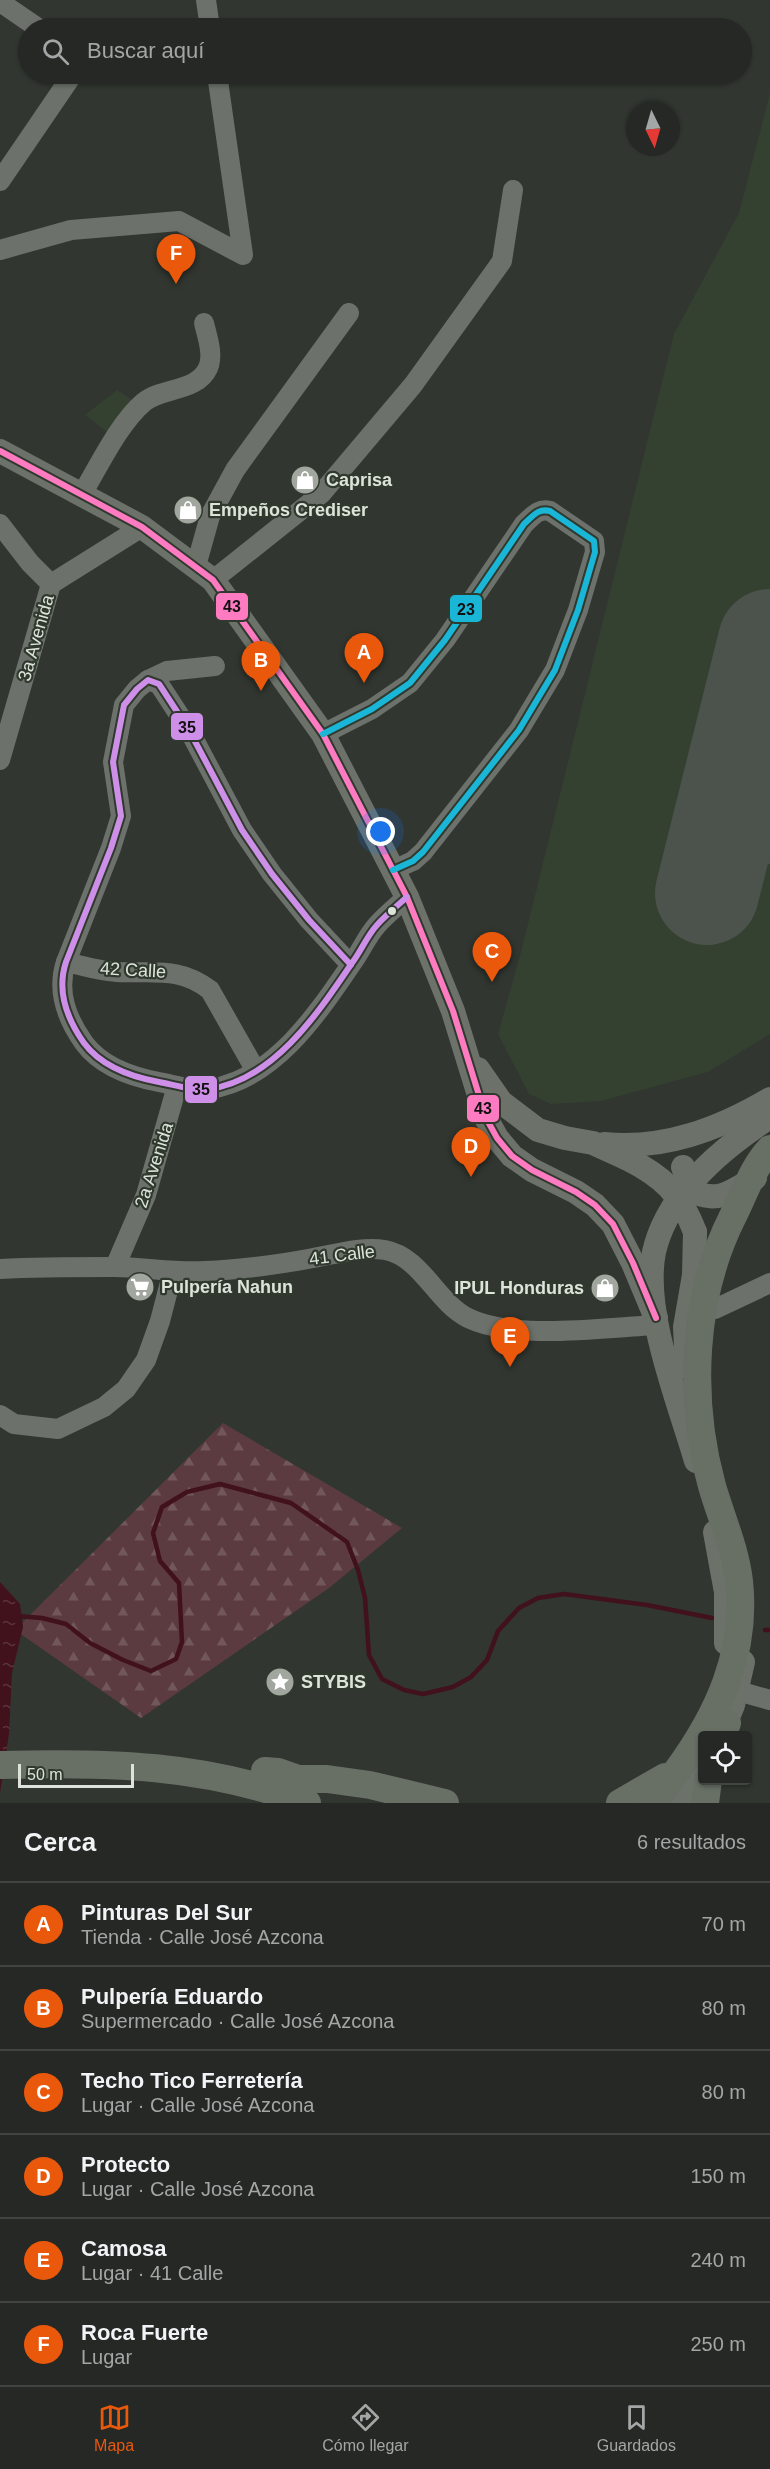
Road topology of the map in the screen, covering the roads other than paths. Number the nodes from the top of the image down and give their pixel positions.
1 (206, 0) edge
2 (0, 2) edge
3 (23, 18) edge
4 (209, 18) edge
5 (66, 84) edge
6 (218, 84) edge
7 (0, 181) edge
8 (513, 190) dead end
9 (0, 250) edge
10 (349, 313) dead end
11 (204, 322) dead end
12 (0, 451) edge
13 (82, 494) junction
14 (0, 524) edge
15 (142, 527) junction
16 (205, 573) junction
17 (51, 584) junction
18 (215, 666) dead end
19 (148, 680) junction
20 (323, 734) junction
21 (0, 760) edge
22 (393, 870) junction
23 (407, 897) junction
24 (66, 963) junction
25 (351, 965) junction
26 (462, 1038) junction
27 (256, 1071) junction
28 (177, 1086) junction
29 (770, 1099) edge
30 (770, 1117) edge
31 (710, 1130) junction
32 (593, 1143) junction
33 (770, 1149) edge
34 (770, 1172) edge
35 (115, 1267) junction
36 (0, 1269) edge
37 (173, 1271) junction
38 (770, 1283) edge
39 (715, 1309) junction
40 (657, 1322) junction
41 (0, 1415) edge
42 (726, 1492) junction
43 (738, 1691) junction
44 (770, 1700) edge
45 (723, 1731) edge
46 (0, 1765) edge
47 (698, 1776) edge
48 (665, 1777) junction
49 (707, 1785) edge
50 (303, 1791) edge
51 (370, 1802) edge
52 (445, 1803) edge
53 (620, 1803) edge
54 (641, 1803) edge
55 (653, 1803) edge
56 (678, 1803) edge
57 (705, 1803) edge

1 - 4 street
2 - 3 street
5 - 7 street
6 - 9 street
8 - 16 street
10 - 16 street
11 - 13 street
12 - 13 main road
13 - 15 main road
14 - 17 street
15 - 16 main road
15 - 17 street, 3a Avenida
16 - 20 main road
17 - 21 street, 3a Avenida
18 - 19 street
19 - 24 street
19 - 25 street
20 - 22 main road
20 - 22 street
22 - 23 main road
23 - 25 street
23 - 26 main road
24 - 27 street, 42 Calle
24 - 28 street
25 - 27 street
26 - 32 main road
26 - 40 main road
27 - 28 street
28 - 35 street, 2a Avenida
29 - 31 main road
30 - 40 main road
31 - 32 main road
31 - 34 main road, bridge
32 - 42 main road, bridge
33 - 55 highway, bridge
34 - 39 main road
35 - 36 street, 41 Calle
35 - 37 street, 41 Calle
37 - 40 street, 41 Calle
37 - 41 street
38 - 39 street
39 - 42 main road
40 - 48 main road
42 - 43 main road
43 - 44 street
43 - 45 main road
46 - 50 highway
47 - 56 main road
48 - 53 highway
48 - 54 main road
49 - 57 highway
50 - 51 highway
50 - 52 highway

